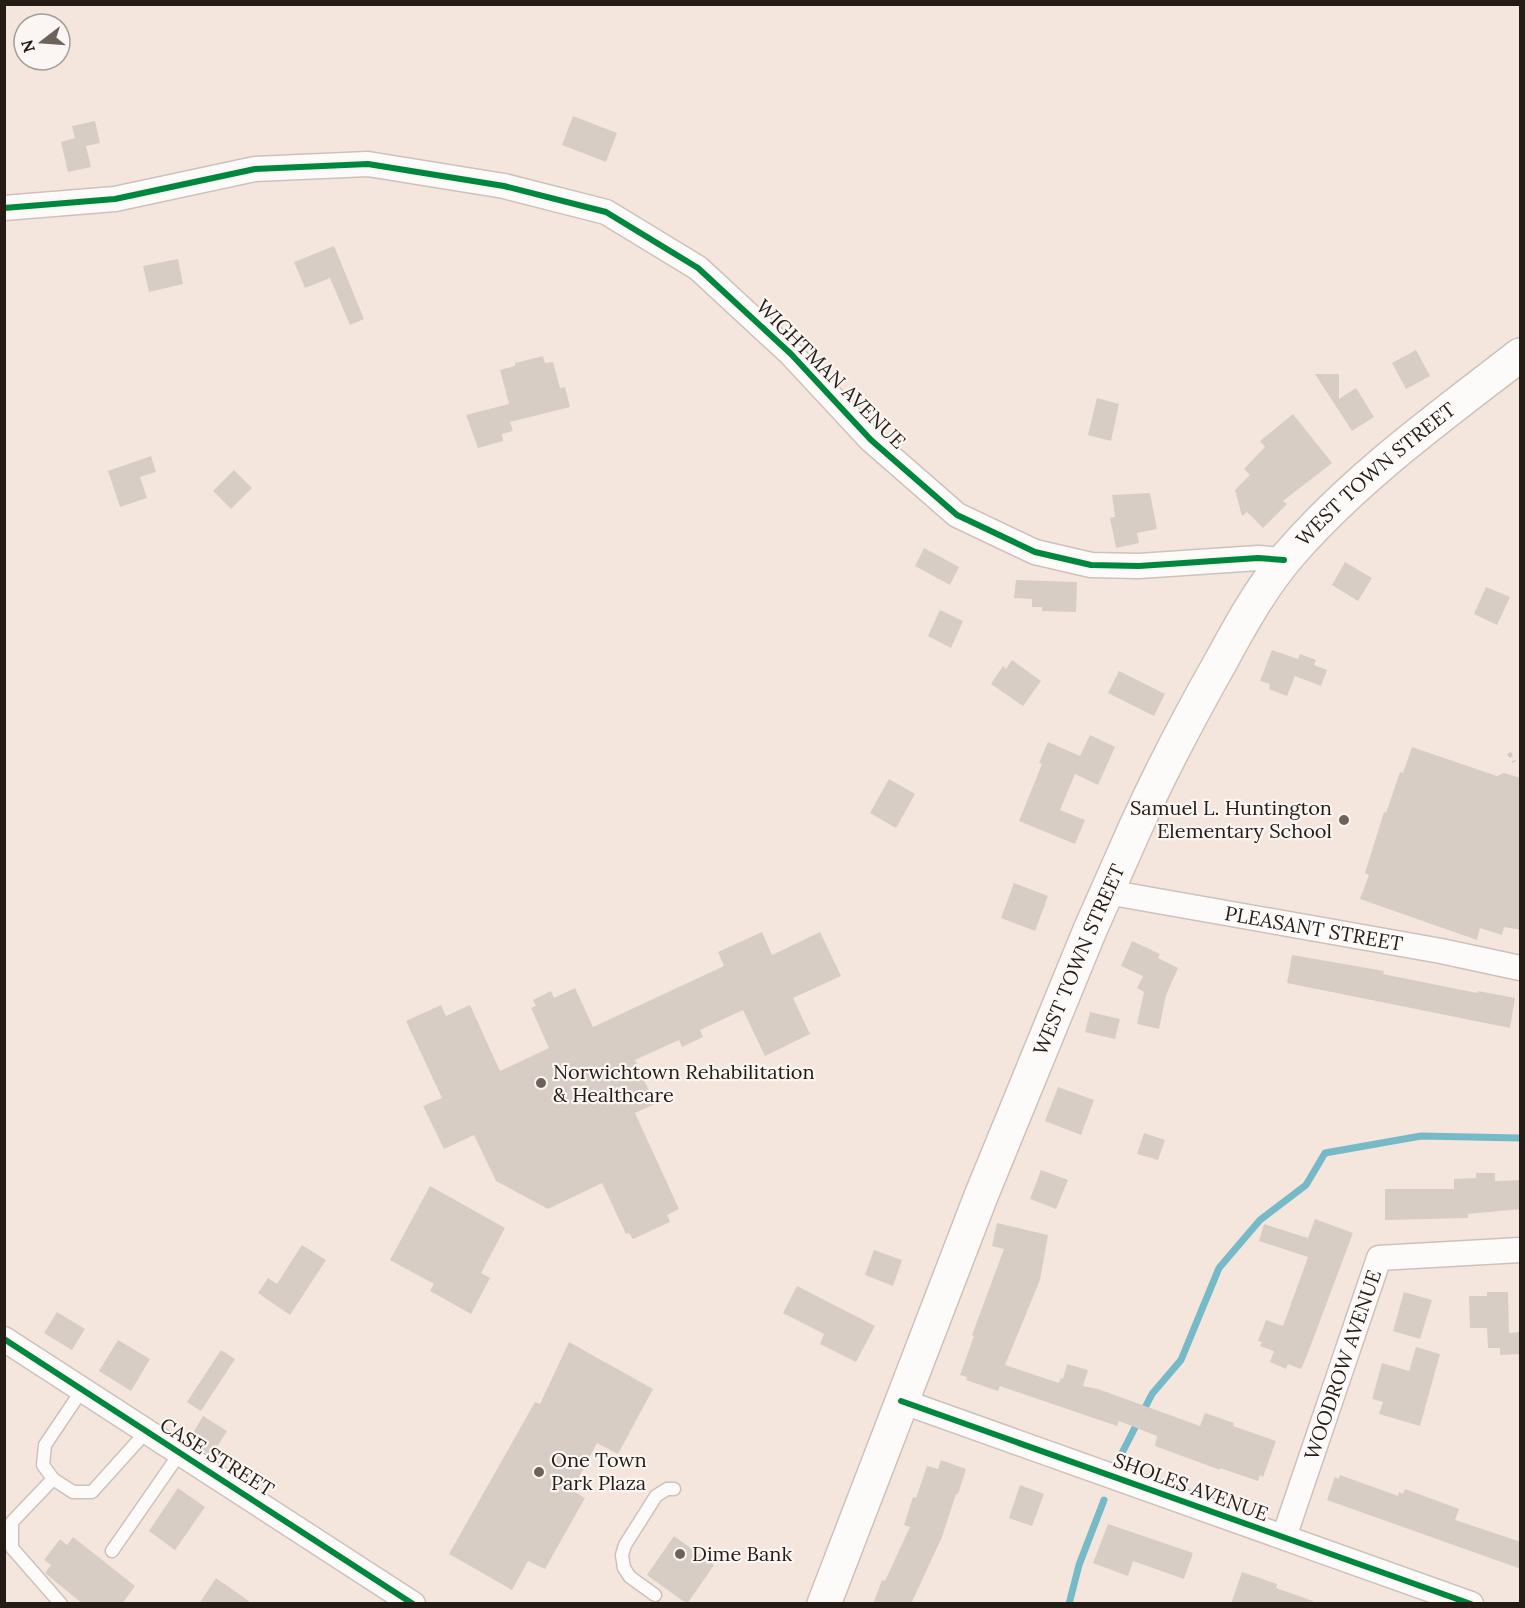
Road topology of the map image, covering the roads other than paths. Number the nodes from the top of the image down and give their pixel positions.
1 (4, 208) edge
2 (1521, 355) edge
3 (1284, 560) junction
4 (1107, 892) junction
5 (1521, 968) edge
6 (1521, 1250) edge
7 (4, 1340) edge
8 (82, 1390) junction
9 (901, 1401) junction
10 (146, 1432) junction
11 (180, 1453) junction
12 (53, 1479) junction
13 (674, 1489) dead end
14 (1284, 1537) junction
15 (112, 1551) dead end
16 (654, 1595) dead end
17 (61, 1604) edge
18 (412, 1604) edge
19 (824, 1604) edge
20 (1471, 1604) edge

1 - 3 street, WIGHTMAN AVENUE
2 - 3 main road, WEST TOWN STREET
3 - 4 main road, WEST TOWN STREET
4 - 5 street, PLEASANT STREET
4 - 9 main road, WEST TOWN STREET
6 - 14 street, WOODROW AVENUE
7 - 8 street, CASE STREET
8 - 10 street, CASE STREET
8 - 12 lane
9 - 14 street, SHOLES AVENUE
9 - 19 main road, WEST TOWN STREET
10 - 11 street, CASE STREET
10 - 12 lane
11 - 15 lane
11 - 18 street, CASE STREET
12 - 17 lane
13 - 16 lane
14 - 20 street, SHOLES AVENUE

